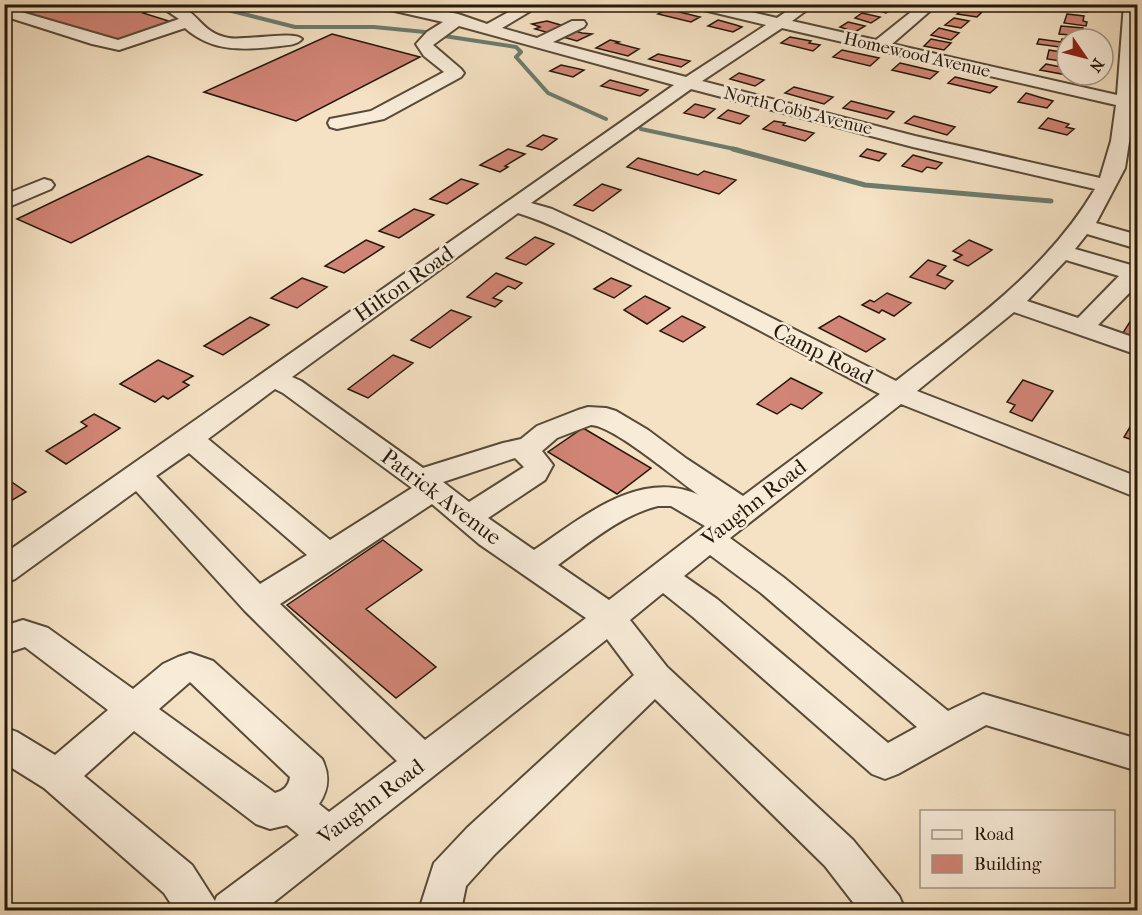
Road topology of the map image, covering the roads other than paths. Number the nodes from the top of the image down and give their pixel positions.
1 (164, 4) edge
2 (382, 4) edge
3 (535, 4) edge
4 (696, 4) edge
5 (759, 4) edge
6 (775, 4) edge
7 (808, 4) edge
8 (931, 4) edge
9 (1132, 4) edge
10 (4, 12) edge
11 (454, 12) edge
12 (188, 22) junction
13 (776, 23) junction
14 (498, 24) junction
15 (578, 24) dead end
16 (1135, 38) edge
17 (294, 39) dead end
18 (539, 43) junction
19 (879, 46) junction
20 (687, 82) junction
21 (1132, 103) edge
22 (337, 123) dead end
23 (1128, 158) edge
24 (44, 185) dead end
25 (1107, 186) junction
26 (4, 203) edge
27 (515, 205) junction
28 (1083, 226) junction
29 (1137, 242) edge
30 (1062, 252) junction
31 (1136, 275) edge
32 (1011, 303) junction
33 (1082, 328) junction
34 (1137, 348) edge
35 (272, 378) junction
36 (898, 393) junction
37 (189, 438) junction
38 (528, 448) junction
39 (138, 475) junction
40 (426, 484) junction
41 (1137, 488) edge
42 (468, 518) junction
43 (726, 525) junction
44 (329, 556) junction
45 (535, 565) junction
46 (4, 571) edge
47 (662, 576) junction
48 (257, 602) junction
49 (610, 618) junction
50 (4, 641) edge
51 (655, 677) junction
52 (134, 710) junction
53 (945, 730) junction
54 (4, 743) edge
55 (1137, 755) edge
56 (423, 762) junction
57 (57, 776) junction
58 (293, 806) junction
59 (328, 835) junction
60 (198, 910) edge
61 (232, 910) edge
62 (440, 910) edge
63 (884, 910) edge

1 - 12 street
2 - 11 street, North Cobb Avenue
3 - 14 street
4 - 13 street, Homewood Avenue
5 - 6 street
7 - 13 street, Hilton Road
8 - 19 street
9 - 16 street, Vaughn Road
10 - 12 street
11 - 14 street, North Cobb Avenue
11 - 22 street
12 - 17 street
13 - 19 street, Homewood Avenue
13 - 20 street, Hilton Road
14 - 18 street, North Cobb Avenue
15 - 18 street
16 - 21 street, Vaughn Road
18 - 20 street, North Cobb Avenue
19 - 21 street, Homewood Avenue
20 - 25 street, North Cobb Avenue
20 - 27 street, Hilton Road
21 - 23 street, Vaughn Road
23 - 25 street, Vaughn Road
24 - 26 street
25 - 28 street, Vaughn Road
27 - 35 street, Hilton Road
27 - 36 street, Camp Road
28 - 29 street
28 - 30 street, Vaughn Road
30 - 31 street
30 - 32 street, Vaughn Road
31 - 33 street
32 - 33 street
32 - 36 street, Vaughn Road
33 - 34 street
35 - 37 street, Hilton Road
35 - 40 street, Patrick Avenue
36 - 41 street, Camp Road
36 - 43 street, Vaughn Road
37 - 39 street, Hilton Road
37 - 44 street
38 - 40 street
38 - 42 street
38 - 43 street
39 - 46 street, Hilton Road
39 - 48 street
40 - 42 street, Patrick Avenue
40 - 44 street
42 - 45 street, Patrick Avenue
43 - 45 street
43 - 47 street, Vaughn Road
43 - 53 street
44 - 48 street
45 - 49 street, Patrick Avenue
47 - 49 street, Vaughn Road
47 - 53 street
48 - 56 street
49 - 51 street, Patrick Avenue
49 - 56 street, Vaughn Road
50 - 52 street
51 - 62 street
51 - 63 street, Patrick Avenue
52 - 57 street
52 - 58 street
52 - 58 street
53 - 55 street
54 - 57 street
56 - 59 street, Vaughn Road
57 - 60 street
58 - 59 street
59 - 61 street, Vaughn Road

